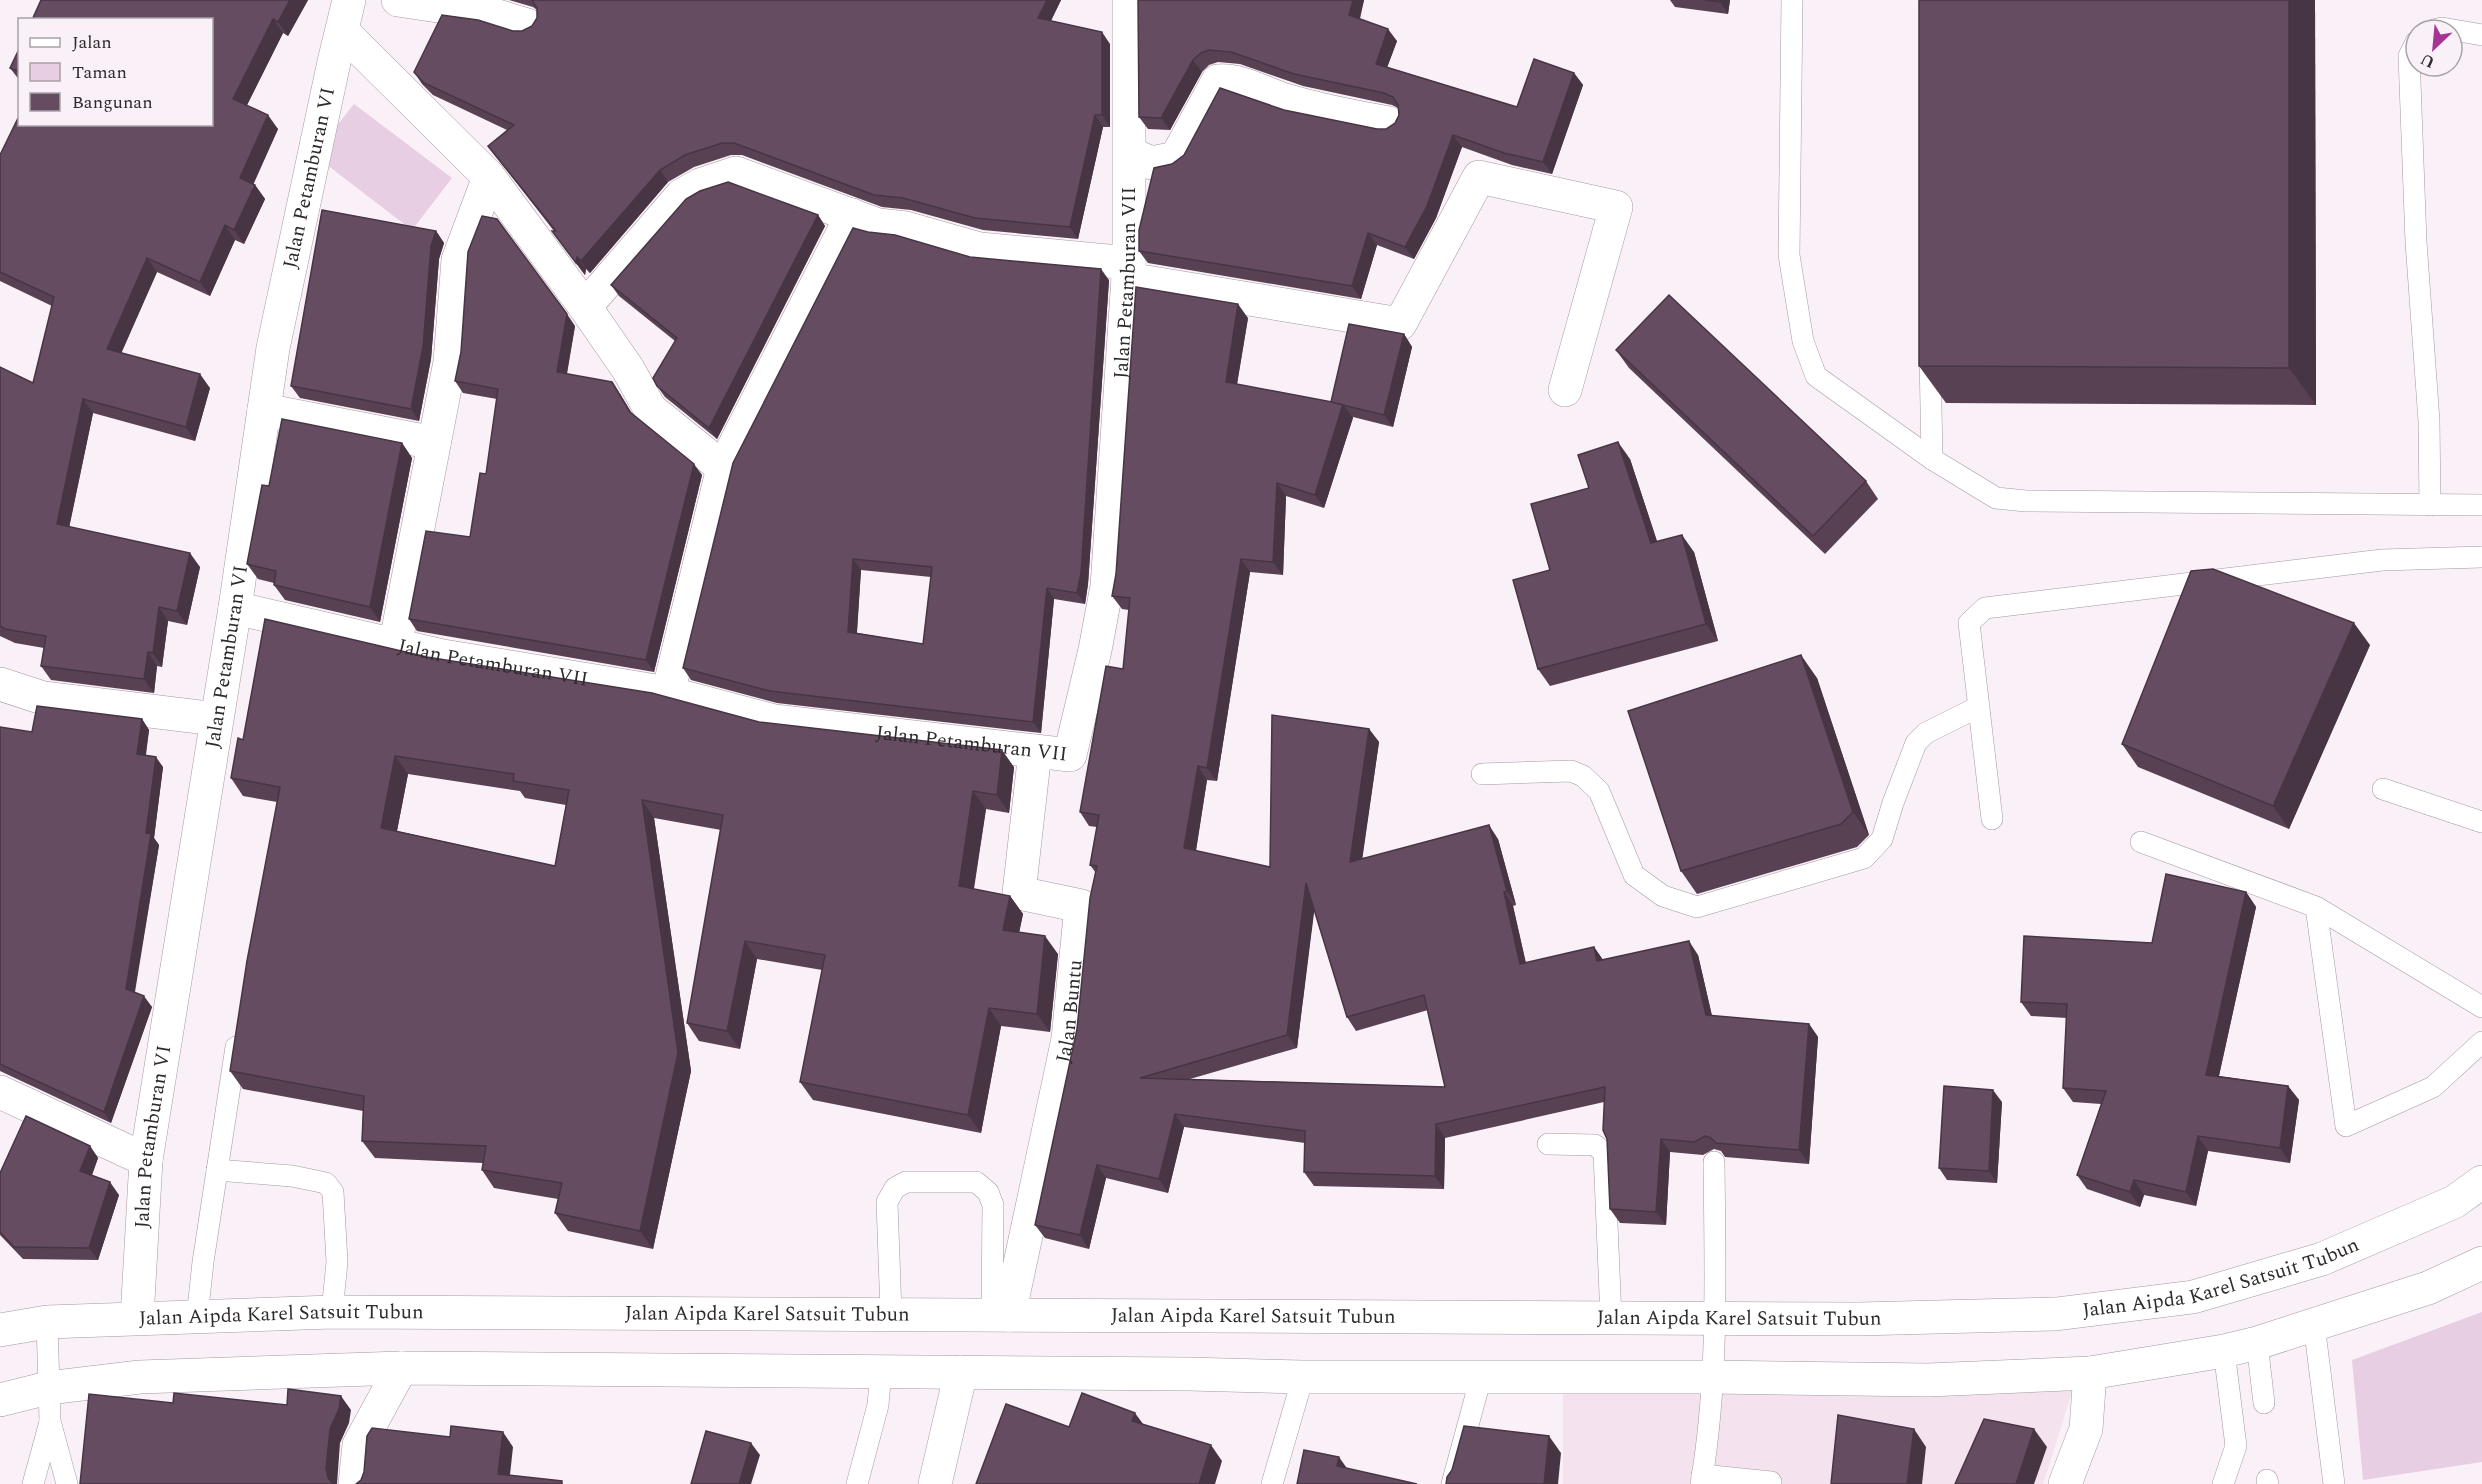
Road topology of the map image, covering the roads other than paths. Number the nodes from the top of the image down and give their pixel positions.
1 (398, 0) edge
2 (1129, 0) edge
3 (1792, 0) edge
4 (346, 15) edge
5 (527, 25) dead end
6 (2464, 32) edge
7 (2482, 35) edge
8 (2410, 78) edge
9 (1389, 123) dead end
10 (1130, 154) junction
11 (489, 177) junction
12 (852, 216) junction
13 (1128, 271) junction
14 (585, 307) junction
15 (1930, 330) edge
16 (1565, 390) dead end
17 (264, 410) junction
18 (434, 443) junction
19 (1932, 459) junction
20 (723, 468) junction
21 (2430, 505) junction
22 (2482, 505) edge
23 (2482, 557) edge
24 (235, 608) junction
25 (395, 646) junction
26 (0, 684) edge
27 (668, 693) junction
28 (1978, 707) junction
29 (216, 719) junction
30 (1035, 752) junction
31 (1482, 774) dead end
32 (2383, 789) dead end
33 (1992, 819) dead end
34 (2482, 822) edge
35 (2141, 842) dead end
36 (2316, 907) junction
37 (2482, 1007) edge
38 (240, 1022) edge
39 (2482, 1042) edge
40 (0, 1092) edge
41 (1548, 1144) dead end
42 (146, 1160) junction
43 (1714, 1162) edge
44 (217, 1170) junction
45 (2482, 1182) edge
46 (2482, 1263) edge
47 (332, 1312) junction
48 (891, 1313) junction
49 (1001, 1315) junction
50 (137, 1318) junction
51 (197, 1318) junction
52 (1611, 1318) junction
53 (1715, 1318) junction
54 (47, 1322) junction
55 (2314, 1324) junction
56 (0, 1330) edge
57 (2257, 1343) junction
58 (2224, 1352) junction
59 (401, 1368) junction
60 (881, 1371) junction
61 (961, 1371) junction
62 (2090, 1373) junction
63 (1304, 1377) junction
64 (1481, 1377) junction
65 (1712, 1377) junction
66 (48, 1388) junction
67 (0, 1400) edge
68 (2264, 1403) dead end
69 (50, 1421) junction
70 (1701, 1479) edge
71 (33, 1484) edge
72 (67, 1484) edge
73 (355, 1484) edge
74 (856, 1484) edge
75 (935, 1484) edge
76 (1272, 1484) edge
77 (1452, 1484) edge
78 (1771, 1484) edge
79 (2065, 1484) edge
80 (2223, 1484) edge
81 (2334, 1484) edge

1 - 5 street
2 - 10 street, Jalan Petamburan VII
3 - 19 lane
4 - 11 street
4 - 17 street, Jalan Petamburan VI
6 - 7 lane
8 - 21 lane
9 - 10 street
10 - 13 street, Jalan Petamburan VII
11 - 14 street
11 - 18 street
12 - 13 street
12 - 14 street
12 - 20 street
13 - 16 street
13 - 30 street, Jalan Petamburan VII
14 - 20 street
15 - 19 lane
17 - 18 street
17 - 24 street, Jalan Petamburan VI
18 - 25 street
19 - 21 lane
20 - 27 street
21 - 22 lane
23 - 28 lane
24 - 25 street, Jalan Petamburan VII
24 - 29 street, Jalan Petamburan VI
25 - 27 street, Jalan Petamburan VII
26 - 29 street
27 - 30 street, Jalan Petamburan VII
28 - 31 lane
28 - 33 lane
29 - 42 street, Jalan Petamburan VI
30 - 49 street, Jalan Buntu
32 - 34 lane
35 - 36 lane
36 - 37 lane
36 - 39 lane
38 - 44 lane
40 - 42 street
41 - 52 lane
42 - 50 street, Jalan Petamburan VI
43 - 53 lane
44 - 47 lane
44 - 51 lane
45 - 53 street, Jalan Aipda Karel Satsuit Tubun
46 - 55 street
47 - 48 street, Jalan Aipda Karel Satsuit Tubun
47 - 51 street, Jalan Aipda Karel Satsuit Tubun
48 - 49 street, Jalan Aipda Karel Satsuit Tubun
48 - 49 lane
49 - 52 street, Jalan Aipda Karel Satsuit Tubun
50 - 51 street, Jalan Aipda Karel Satsuit Tubun
50 - 54 street, Jalan Aipda Karel Satsuit Tubun
52 - 53 street, Jalan Aipda Karel Satsuit Tubun
53 - 65 lane
54 - 56 street, Jalan Aipda Karel Satsuit Tubun
54 - 66 lane
55 - 57 street
55 - 81 lane
57 - 58 street
57 - 68 lane
58 - 62 street
58 - 80 lane
59 - 60 street
59 - 66 street
59 - 73 street
60 - 61 street
60 - 74 lane
61 - 63 street
61 - 75 street
62 - 65 street
62 - 79 street
63 - 64 street
63 - 76 lane
64 - 65 street
64 - 77 lane
65 - 70 lane
66 - 67 street
66 - 69 lane
69 - 71 lane
69 - 72 lane
70 - 78 lane

